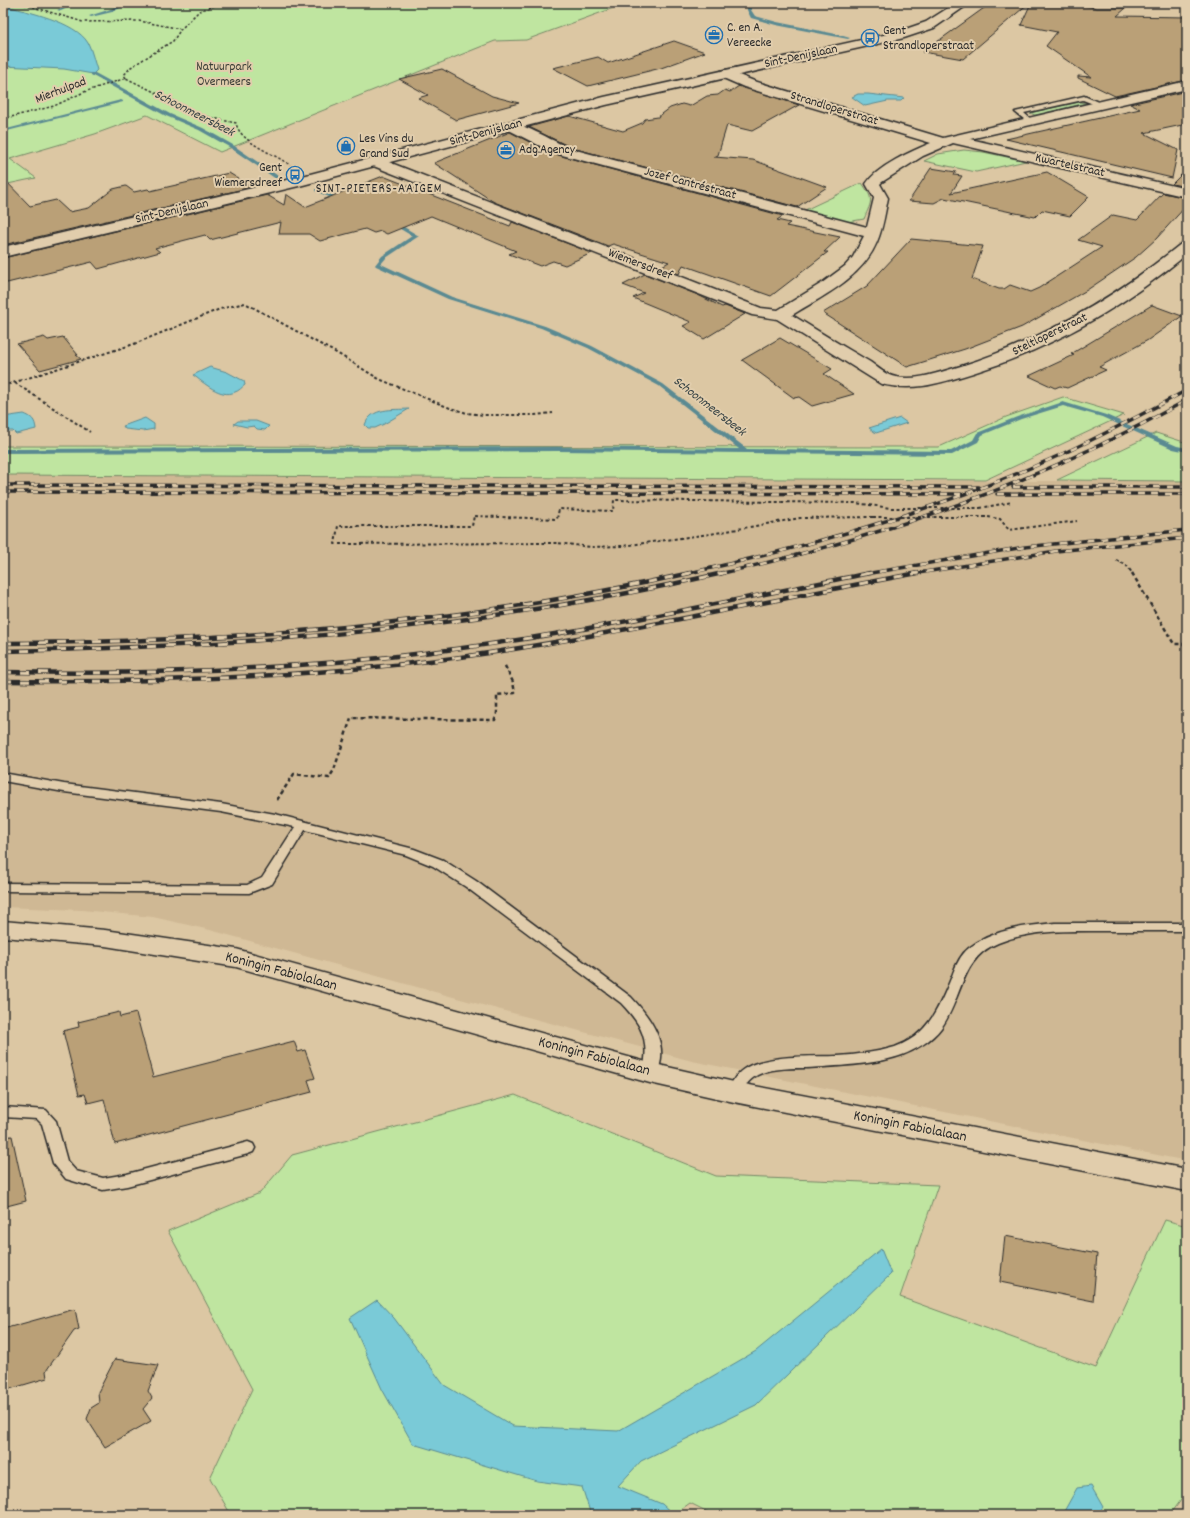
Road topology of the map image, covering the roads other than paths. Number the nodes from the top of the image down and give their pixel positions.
1 (964, 3) edge
2 (726, 74) junction
3 (1187, 85) edge
4 (512, 126) junction
5 (948, 140) junction
6 (376, 162) junction
7 (1187, 193) edge
8 (872, 233) junction
9 (1187, 246) edge
10 (3, 252) edge
11 (781, 315) junction
12 (895, 382) joint
13 (3, 777) edge
14 (302, 825) junction
15 (3, 887) edge
16 (1187, 927) edge
17 (3, 929) edge
18 (650, 1073) junction
19 (734, 1092) junction
20 (3, 1112) edge
21 (248, 1148) dead end
22 (1187, 1180) edge

1 - 2 street, Sint-Denijslaan
2 - 4 street, Sint-Denijslaan
2 - 5 street, Strandloperstraat
3 - 5 street
4 - 6 street, Sint-Denijslaan
4 - 8 street, Jozef Cantréstraat
5 - 7 street, Kwartelstraat
5 - 8 street
6 - 10 street, Sint-Denijslaan
6 - 11 street, Wiemersdreef
8 - 11 street
9 - 12 street, Steltloperstraat
11 - 12 street, Wiemersdreef
13 - 14 lane
14 - 15 lane
14 - 18 lane
16 - 19 lane
17 - 18 street, Koningin Fabiolalaan
18 - 19 street, Koningin Fabiolalaan
19 - 22 street, Koningin Fabiolalaan
20 - 21 lane

